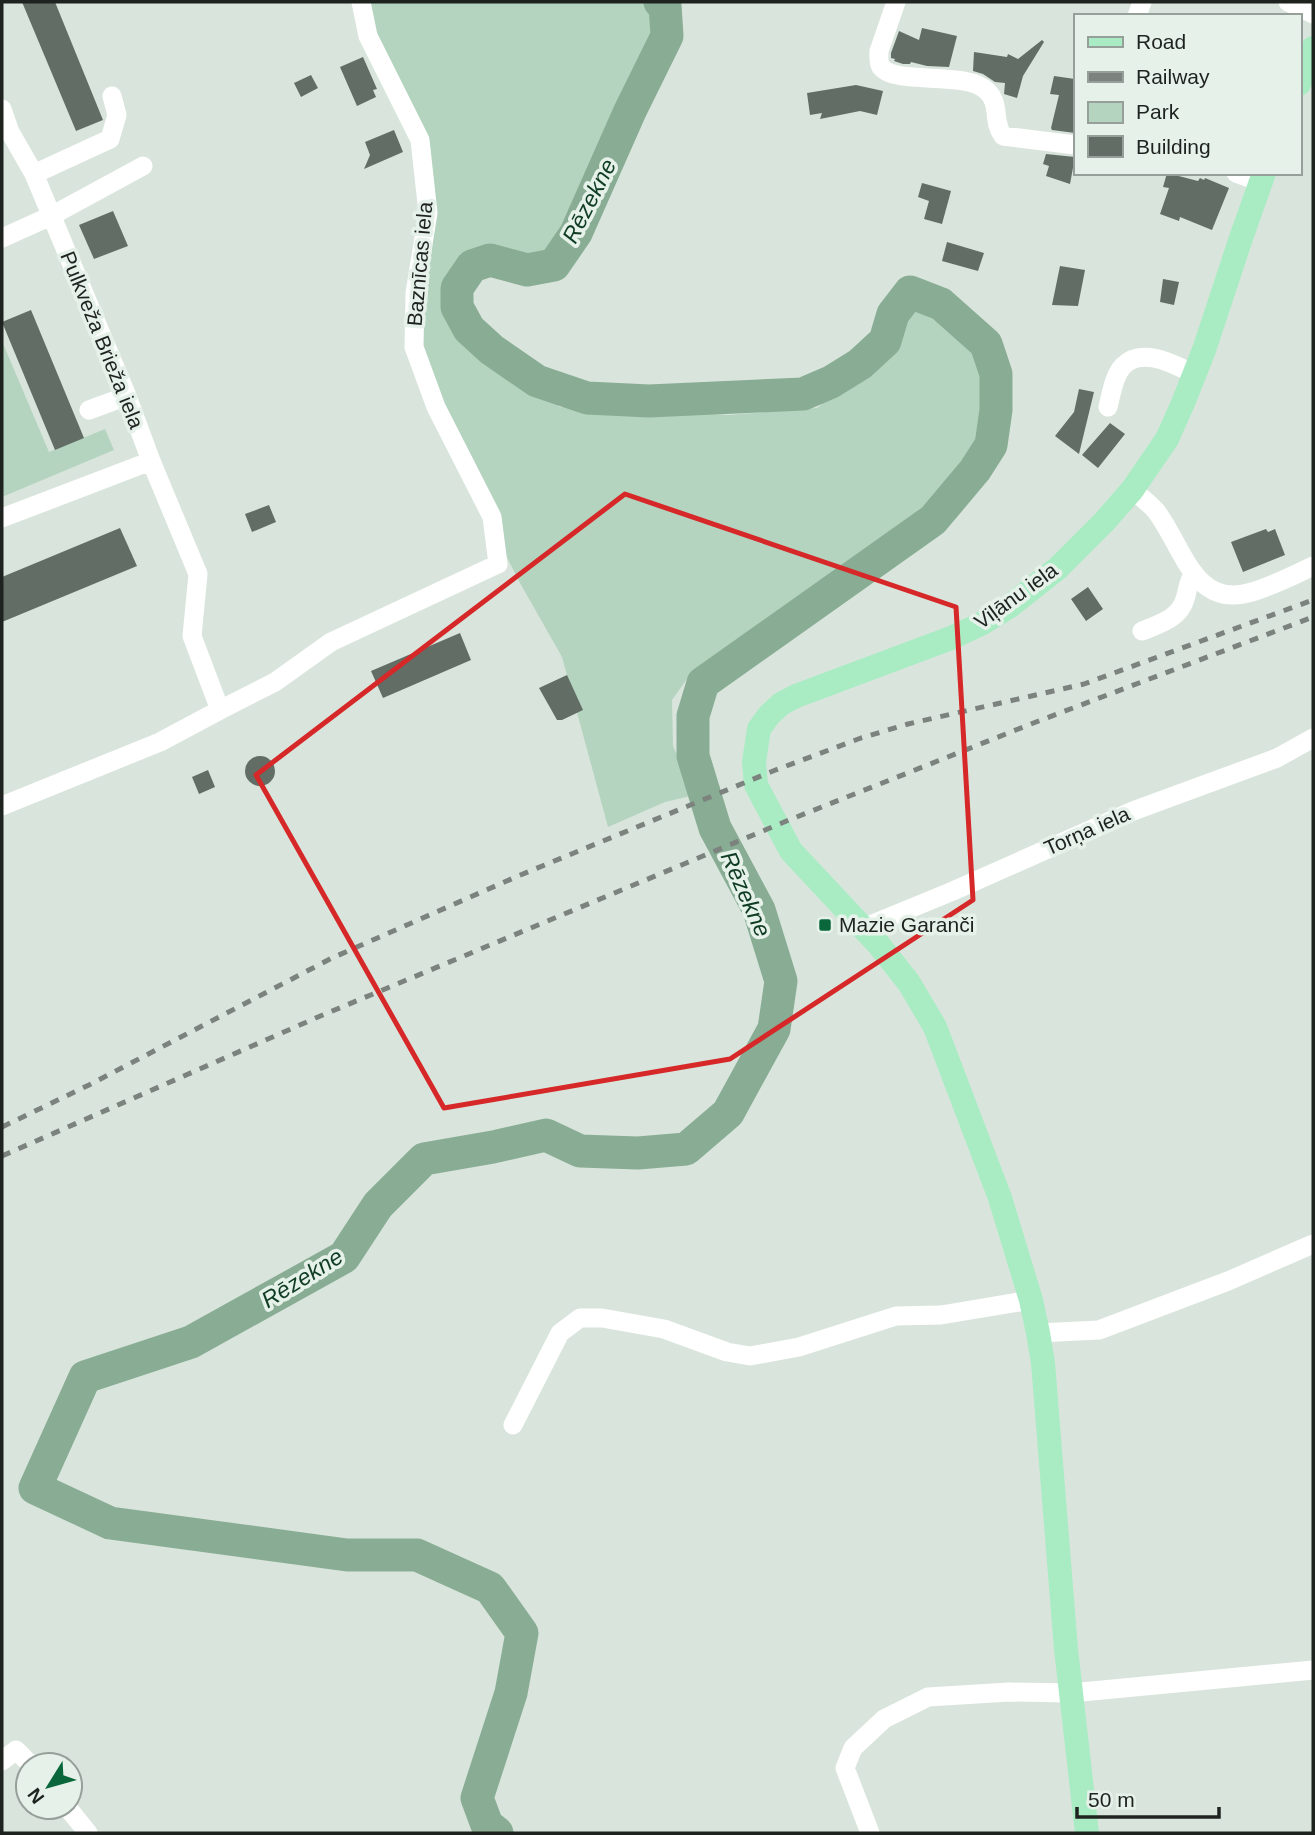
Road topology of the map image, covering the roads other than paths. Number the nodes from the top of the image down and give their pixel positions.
1 (361, 2) edge
2 (896, 2) edge
3 (1288, 2) edge
4 (1313, 14) edge
5 (1313, 48) edge
6 (1301, 79) edge
7 (112, 96) dead end
8 (2, 109) edge
9 (1074, 145) edge
10 (143, 166) dead end
11 (34, 174) junction
12 (1262, 178) edge
13 (51, 216) junction
14 (2, 238) edge
15 (1194, 374) junction
16 (127, 396) junction
17 (1108, 407) dead end
18 (89, 410) dead end
19 (151, 461) junction
20 (1132, 490) junction
21 (2, 518) edge
22 (1313, 566) edge
23 (1194, 573) junction
24 (1142, 631) dead end
25 (220, 710) junction
26 (1313, 738) edge
27 (2, 806) edge
28 (863, 928) junction
29 (1313, 1244) edge
30 (1031, 1300) junction
31 (1038, 1333) junction
32 (513, 1425) dead end
33 (1313, 1670) edge
34 (1071, 1693) junction
35 (870, 1833) edge
36 (1087, 1833) edge

1 - 25 street, Baznīcas iela
2 - 9 street
3 - 4 street
5 - 6 main road
7 - 11 street
8 - 11 street, Pulkveža Brieža iela
10 - 13 street
11 - 13 street, Pulkveža Brieža iela
12 - 15 main road, Viļānu iela
13 - 14 street
13 - 16 street, Pulkveža Brieža iela
15 - 17 street
15 - 20 main road, Viļānu iela
16 - 18 street
16 - 19 street, Pulkveža Brieža iela
19 - 21 street
19 - 25 street, Pulkveža Brieža iela
20 - 23 street
20 - 28 main road, Viļānu iela
22 - 23 street
23 - 24 street
25 - 27 street
26 - 28 street, Torņa iela
28 - 30 main road, Viļānu iela
29 - 31 street
30 - 31 main road, Viļānu iela
30 - 32 street
31 - 34 main road, Viļānu iela
33 - 34 street
34 - 35 street
34 - 36 main road, Viļānu iela

